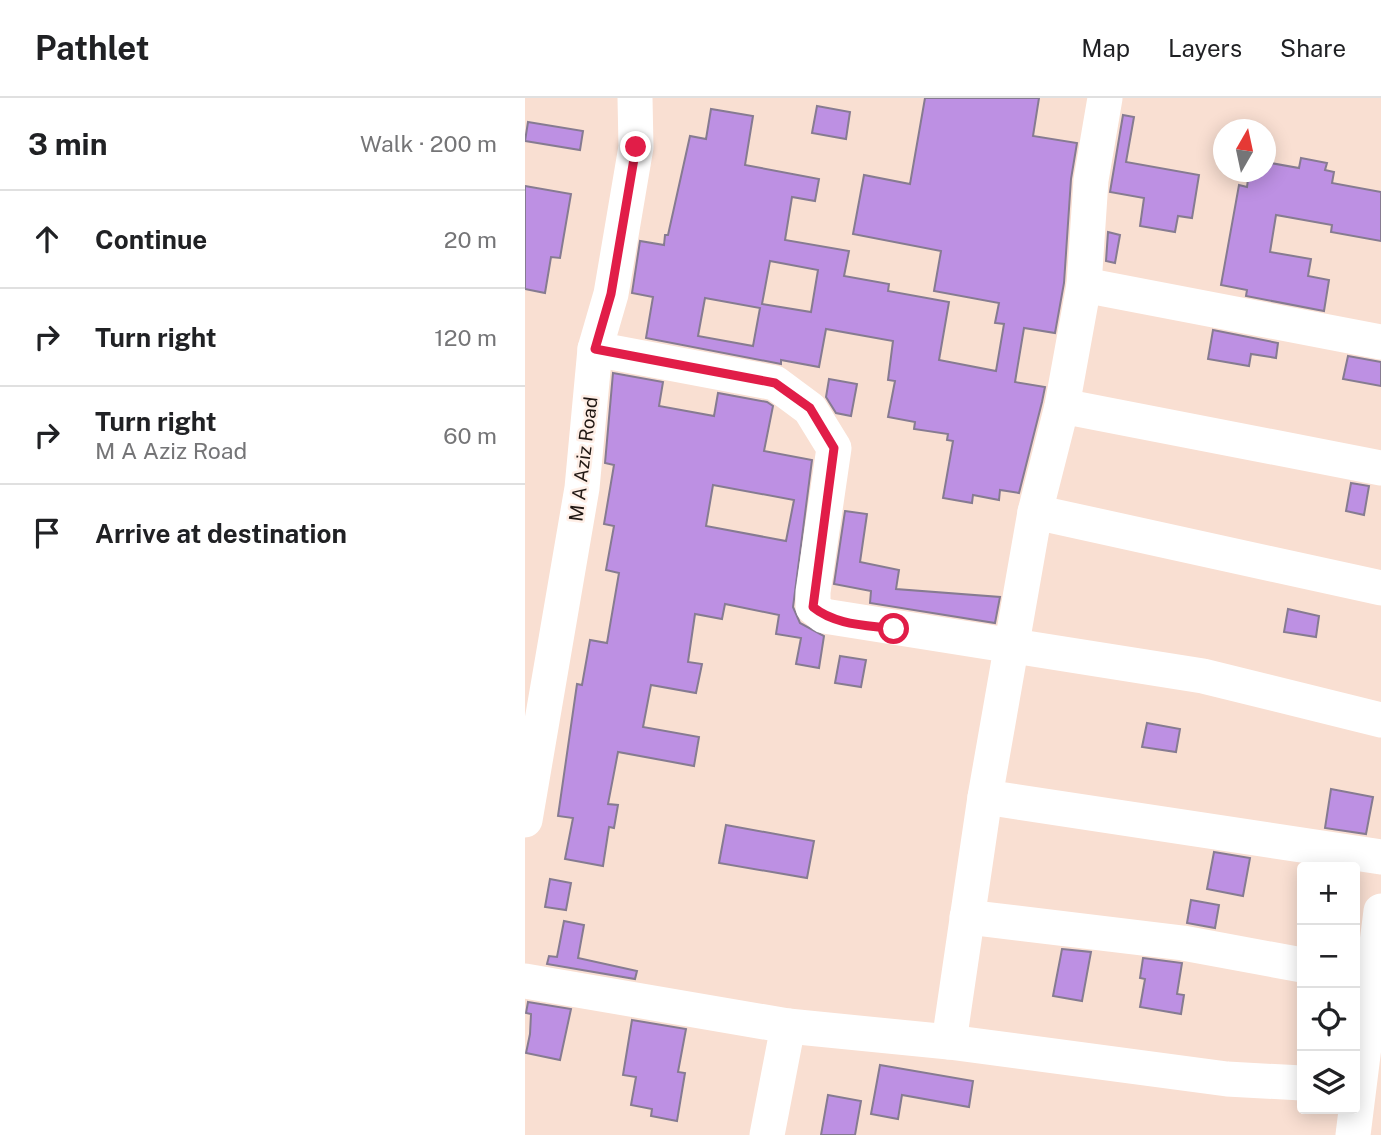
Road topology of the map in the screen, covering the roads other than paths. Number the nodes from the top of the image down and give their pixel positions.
1 (635, 98) edge
2 (1105, 98) edge
3 (1084, 285) junction
4 (1381, 342) edge
5 (595, 349) junction
6 (1062, 406) junction
7 (1381, 468) edge
8 (1035, 512) junction
9 (1381, 588) edge
10 (1014, 644) junction
11 (1381, 720) edge
12 (985, 797) junction
13 (525, 820) edge
14 (1381, 857) edge
15 (1381, 911) edge
16 (967, 917) junction
17 (1297, 964) edge
18 (1370, 969) edge
19 (525, 981) edge
20 (788, 1026) junction
21 (949, 1042) junction
22 (1297, 1083) edge
23 (1365, 1088) edge
24 (767, 1135) edge
25 (1353, 1135) edge

1 - 5 street, M A Aziz Road
2 - 3 street
3 - 4 street
3 - 6 street
5 - 10 street
5 - 13 street, M A Aziz Road
6 - 7 street
6 - 8 street
8 - 9 street
8 - 10 street
10 - 11 street
10 - 12 street
12 - 14 street
12 - 16 street
15 - 18 street
16 - 17 street
16 - 21 street
18 - 23 street
19 - 20 street
20 - 21 street
20 - 24 street
21 - 22 street
23 - 25 street

